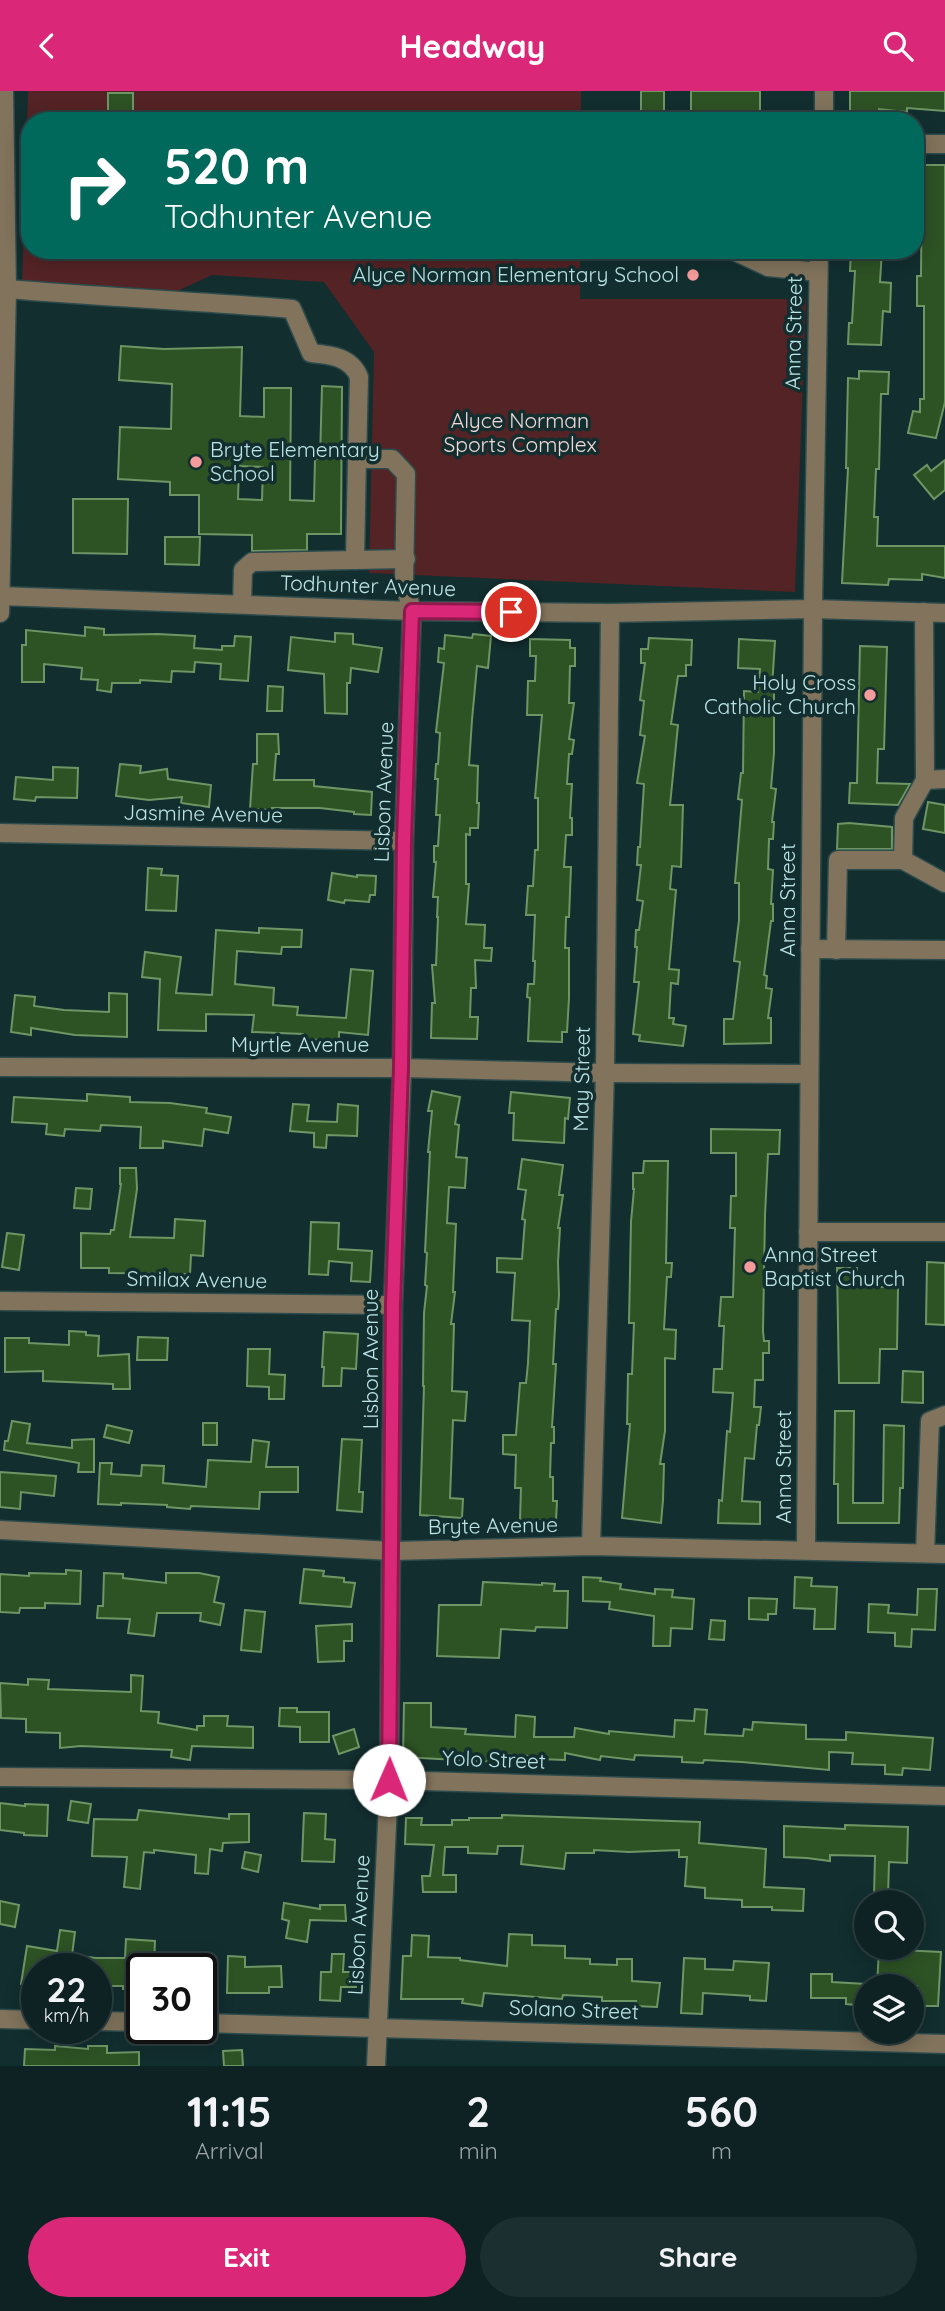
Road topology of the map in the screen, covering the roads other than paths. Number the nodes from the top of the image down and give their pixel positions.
1 (4, 91) edge
2 (824, 91) edge
3 (824, 112) edge
4 (924, 144) edge
5 (945, 144) edge
6 (751, 259) edge
7 (819, 259) edge
8 (818, 272) junction
9 (7, 289) junction
10 (357, 459) junction
11 (355, 559) junction
12 (406, 559) junction
13 (0, 596) edge
14 (242, 604) junction
15 (813, 609) junction
16 (412, 611) junction
17 (924, 612) junction
18 (0, 613) edge
19 (610, 613) junction
20 (945, 613) edge
21 (945, 779) edge
22 (925, 780) junction
23 (0, 833) edge
24 (404, 841) junction
25 (903, 860) junction
26 (945, 883) edge
27 (836, 903) junction
28 (810, 904) junction
29 (810, 949) junction
30 (836, 950) junction
31 (945, 950) edge
32 (0, 1067) edge
33 (401, 1068) junction
34 (606, 1073) junction
35 (809, 1074) junction
36 (808, 1232) junction
37 (945, 1232) edge
38 (0, 1301) edge
39 (393, 1305) junction
40 (945, 1415) edge
41 (0, 1531) edge
42 (591, 1546) junction
43 (806, 1550) junction
44 (392, 1551) junction
45 (925, 1553) junction
46 (945, 1554) edge
47 (0, 1777) edge
48 (389, 1780) junction
49 (945, 1796) edge
50 (0, 2019) edge
51 (21, 2020) edge
52 (217, 2023) edge
53 (377, 2026) junction
54 (945, 2044) edge
55 (376, 2066) edge

1 - 9 street
2 - 3 street
4 - 5 street
6 - 8 street
7 - 8 street, Anna Street
8 - 15 street, Anna Street
9 - 10 street
9 - 13 street
10 - 11 street
10 - 12 street, Lisbon Avenue
11 - 12 street
11 - 14 street
12 - 16 street, Lisbon Avenue
13 - 14 street, Todhunter Avenue
13 - 18 street
14 - 16 street, Todhunter Avenue
15 - 17 street, Todhunter Avenue
15 - 19 street, Todhunter Avenue
15 - 28 street, Anna Street
16 - 19 street, Todhunter Avenue
16 - 24 street, Lisbon Avenue
17 - 20 street, Todhunter Avenue
17 - 22 street
19 - 34 street, May Street
21 - 22 street
22 - 25 street
23 - 24 street, Jasmine Avenue
24 - 33 street, Lisbon Avenue
25 - 26 street
25 - 27 street
27 - 28 street
27 - 30 street
28 - 29 street, Anna Street
29 - 30 street
29 - 35 street, Anna Street
30 - 31 street
32 - 33 street, Myrtle Avenue
33 - 34 street, Myrtle Avenue
33 - 39 street, Lisbon Avenue
34 - 35 street, Myrtle Avenue
34 - 42 street, May Street
35 - 36 street, Anna Street
36 - 37 street
36 - 43 street, Anna Street
38 - 39 street, Smilax Avenue
39 - 44 street, Lisbon Avenue
40 - 45 street
41 - 44 street, Bryte Avenue
42 - 43 street, Bryte Avenue
42 - 44 street, Bryte Avenue
43 - 45 street, Bryte Avenue
44 - 48 street, Lisbon Avenue
45 - 46 street, Bryte Avenue
47 - 48 street, Yolo Street
48 - 49 street, Yolo Street
48 - 53 street, Lisbon Avenue
50 - 51 street
52 - 53 street, Solano Street
53 - 54 street, Solano Street
53 - 55 street, Lisbon Avenue

